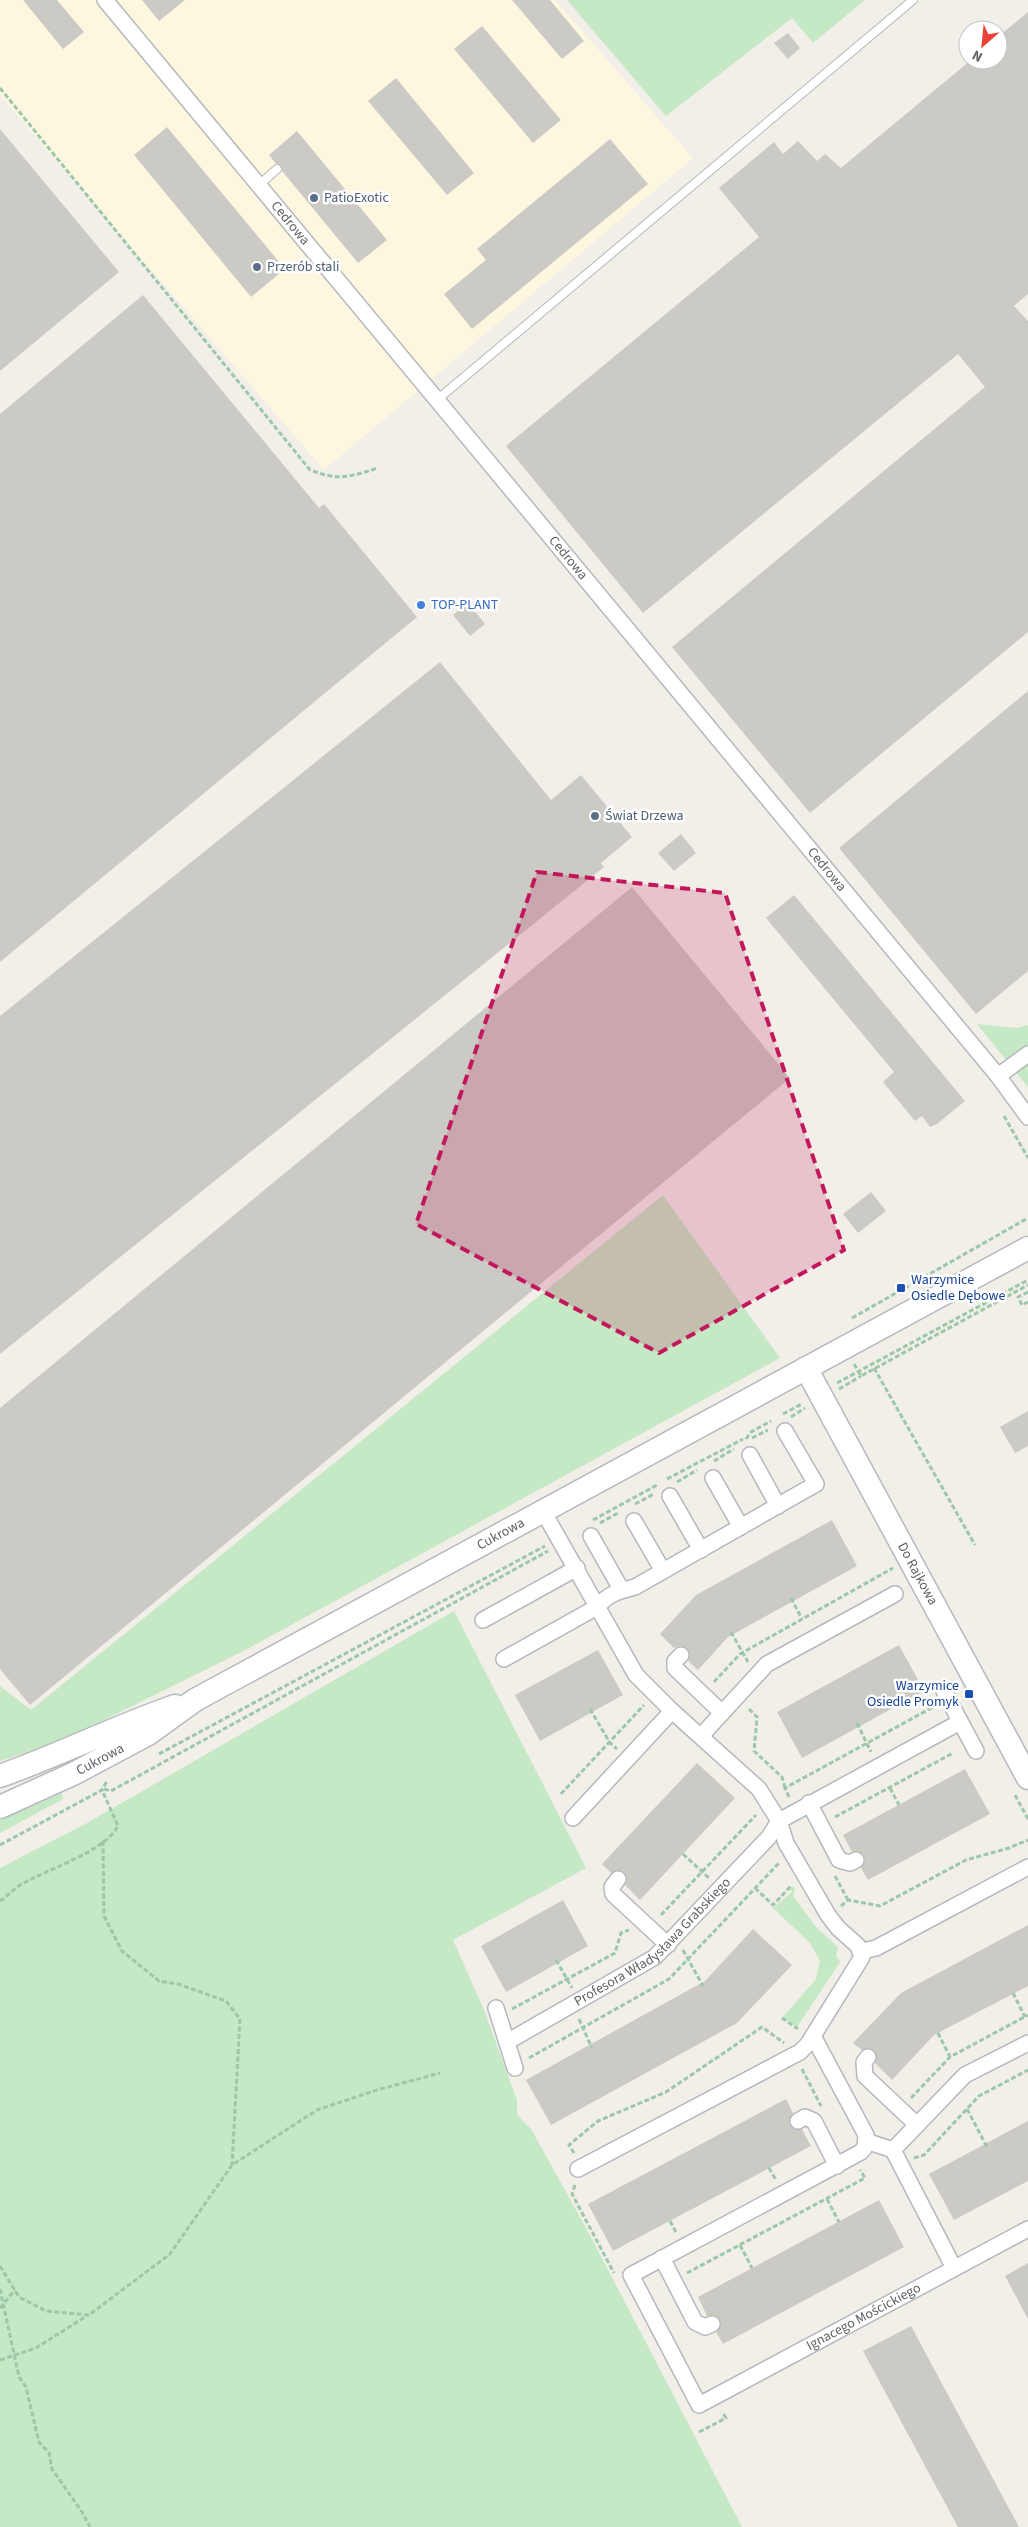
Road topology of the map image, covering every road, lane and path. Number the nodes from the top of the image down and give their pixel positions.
1 (105, 0) edge
2 (913, 0) edge
3 (0, 88) edge
4 (277, 169) dead end
5 (258, 186) junction
6 (438, 399) junction
7 (378, 468) dead end
8 (1028, 1054) edge
9 (998, 1076) junction
10 (1028, 1117) edge
11 (1028, 1248) edge
12 (1028, 1280) edge
13 (1028, 1292) edge
14 (1028, 1302) edge
15 (806, 1368) junction
16 (874, 1368) dead end
17 (861, 1376) dead end
18 (822, 1395) junction
19 (780, 1426) junction
20 (746, 1439) junction
21 (750, 1456) dead end
22 (699, 1470) dead end
23 (710, 1471) joint
24 (666, 1491) junction
25 (778, 1506) junction
26 (543, 1511) junction
27 (622, 1511) dead end
28 (632, 1514) joint
29 (741, 1527) junction
30 (594, 1531) joint
31 (561, 1540) junction
32 (975, 1544) dead end
33 (701, 1550) junction
34 (894, 1567) dead end
35 (577, 1568) junction
36 (663, 1572) junction
37 (621, 1589) junction
38 (895, 1594) dead end
39 (791, 1598) dead end
40 (597, 1607) junction
41 (483, 1620) dead end
42 (731, 1632) dead end
43 (742, 1653) dead end
44 (681, 1654) dead end
45 (504, 1659) dead end
46 (944, 1691) dead end
47 (735, 1697) junction
48 (195, 1700) junction
49 (590, 1709) dead end
50 (722, 1712) junction
51 (669, 1714) junction
52 (960, 1722) junction
53 (857, 1723) dead end
54 (700, 1736) junction
55 (610, 1743) junction
56 (976, 1751) dead end
57 (953, 1753) dead end
58 (158, 1754) dead end
59 (628, 1759) junction
60 (879, 1766) junction
61 (0, 1776) edge
62 (114, 1777) dead end
63 (1028, 1778) edge
64 (890, 1788) junction
65 (103, 1790) junction
66 (561, 1794) dead end
67 (814, 1801) junction
68 (769, 1804) junction
69 (899, 1805) dead end
70 (0, 1807) edge
71 (573, 1818) dead end
72 (779, 1821) junction
73 (769, 1837) junction
74 (1028, 1840) edge
75 (103, 1841) junction
76 (0, 1845) edge
77 (683, 1854) dead end
78 (856, 1860) dead end
79 (1028, 1867) edge
80 (702, 1872) junction
81 (618, 1879) dead end
82 (755, 1888) dead end
83 (720, 1889) junction
84 (800, 1889) dead end
85 (0, 1901) edge
86 (829, 1917) junction
87 (635, 1927) dead end
88 (673, 1940) junction
89 (862, 1951) junction
90 (556, 1960) dead end
91 (567, 1979) junction
92 (703, 1986) dead end
93 (1013, 1994) dead end
94 (576, 2004) junction
95 (497, 2012) joint
96 (1025, 2017) dead end
97 (782, 2018) dead end
98 (809, 2030) junction
99 (938, 2033) dead end
100 (506, 2042) junction
101 (1028, 2043) edge
102 (789, 2046) dead end
103 (592, 2048) dead end
104 (868, 2057) dead end
105 (950, 2057) dead end
106 (515, 2068) dead end
107 (1028, 2070) edge
108 (440, 2073) dead end
109 (967, 2109) junction
110 (798, 2121) dead end
111 (917, 2125) junction
112 (866, 2141) junction
113 (987, 2147) dead end
114 (896, 2156) junction
115 (854, 2157) junction
116 (232, 2165) junction
117 (837, 2166) junction
118 (580, 2168) joint
119 (827, 2199) junction
120 (838, 2222) dead end
121 (1028, 2229) edge
122 (740, 2245) junction
123 (662, 2258) junction
124 (0, 2266) edge
125 (752, 2268) dead end
126 (954, 2268) junction
127 (674, 2280) junction
128 (0, 2289) edge
129 (15, 2290) junction
130 (3, 2304) junction
131 (0, 2308) edge
132 (89, 2315) junction
133 (712, 2324) dead end
134 (13, 2356) junction
135 (0, 2360) edge
136 (90, 2527) edge

1 - 5 street, Cedrowa
2 - 6 lane
3 - 7 path
4 - 5 lane
5 - 6 street, Cedrowa
6 - 9 street, Cedrowa
8 - 9 street
9 - 10 street, Cedrowa
11 - 15 street, Cukrowa
12 - 18 path
13 - 14 path
15 - 18 street, Do Rajkowa
15 - 26 street, Cukrowa
16 - 32 path
17 - 18 path
18 - 19 path
18 - 20 path
18 - 63 street, Do Rajkowa
19 - 20 path
19 - 25 street
20 - 23 path
20 - 31 path
21 - 25 street
22 - 24 path
23 - 29 street
24 - 28 path
24 - 33 street
25 - 29 street
26 - 31 street
26 - 48 street, Cukrowa
27 - 30 path
28 - 36 street
29 - 33 street
30 - 37 street
31 - 35 street
31 - 58 path
31 - 65 path
33 - 36 street
34 - 39 path
35 - 40 street
35 - 41 street
36 - 37 street
37 - 40 street
38 - 47 street
40 - 45 street
40 - 51 street
42 - 43 path
44 - 50 street
46 - 52 street
47 - 50 street
47 - 68 path
48 - 61 street, Cukrowa
48 - 70 street, Cukrowa
49 - 55 path
50 - 54 street
51 - 54 street
51 - 55 path
51 - 59 street
52 - 56 street
52 - 60 street, Profesora Władysława Grabskiego
53 - 60 path
54 - 68 street
55 - 59 path
55 - 66 path
57 - 64 path
59 - 71 street
60 - 67 street, Profesora Władysława Grabskiego
62 - 65 path
64 - 67 path
64 - 69 path
65 - 75 path
65 - 76 path
67 - 72 street, Profesora Władysława Grabskiego
67 - 78 street
68 - 72 street
72 - 73 street, Profesora Władysława Grabskiego
72 - 86 street
73 - 80 path
73 - 83 street, Profesora Władysława Grabskiego
74 - 86 path
75 - 85 path
75 - 116 path
77 - 80 path
79 - 89 street
80 - 83 path
80 - 88 path
81 - 88 street
82 - 84 path
83 - 88 street, Profesora Władysława Grabskiego
86 - 89 street
87 - 91 path
88 - 92 path
88 - 94 street, Profesora Władysława Grabskiego
89 - 98 street
90 - 91 path
91 - 94 path
91 - 95 path
93 - 96 path
94 - 100 street, Profesora Władysława Grabskiego
94 - 103 path
95 - 100 street
97 - 98 path
98 - 112 street
98 - 118 street
99 - 105 path
100 - 106 street
101 - 111 street
102 - 118 path
104 - 111 street
107 - 109 path
108 - 116 path
109 - 113 path
109 - 114 path
110 - 117 street
111 - 114 street
112 - 114 street
112 - 115 street
114 - 126 street
115 - 117 street
115 - 119 path
116 - 132 path
117 - 123 street
119 - 120 path
119 - 122 path
121 - 126 street, Ignacego Mościckiego
122 - 125 path
122 - 127 path
123 - 126 street, Ignacego Mościckiego
123 - 127 street
124 - 129 path
127 - 133 street
128 - 130 path
129 - 130 path
129 - 132 path
130 - 131 path
130 - 134 path
132 - 134 path
134 - 135 path
134 - 136 path

